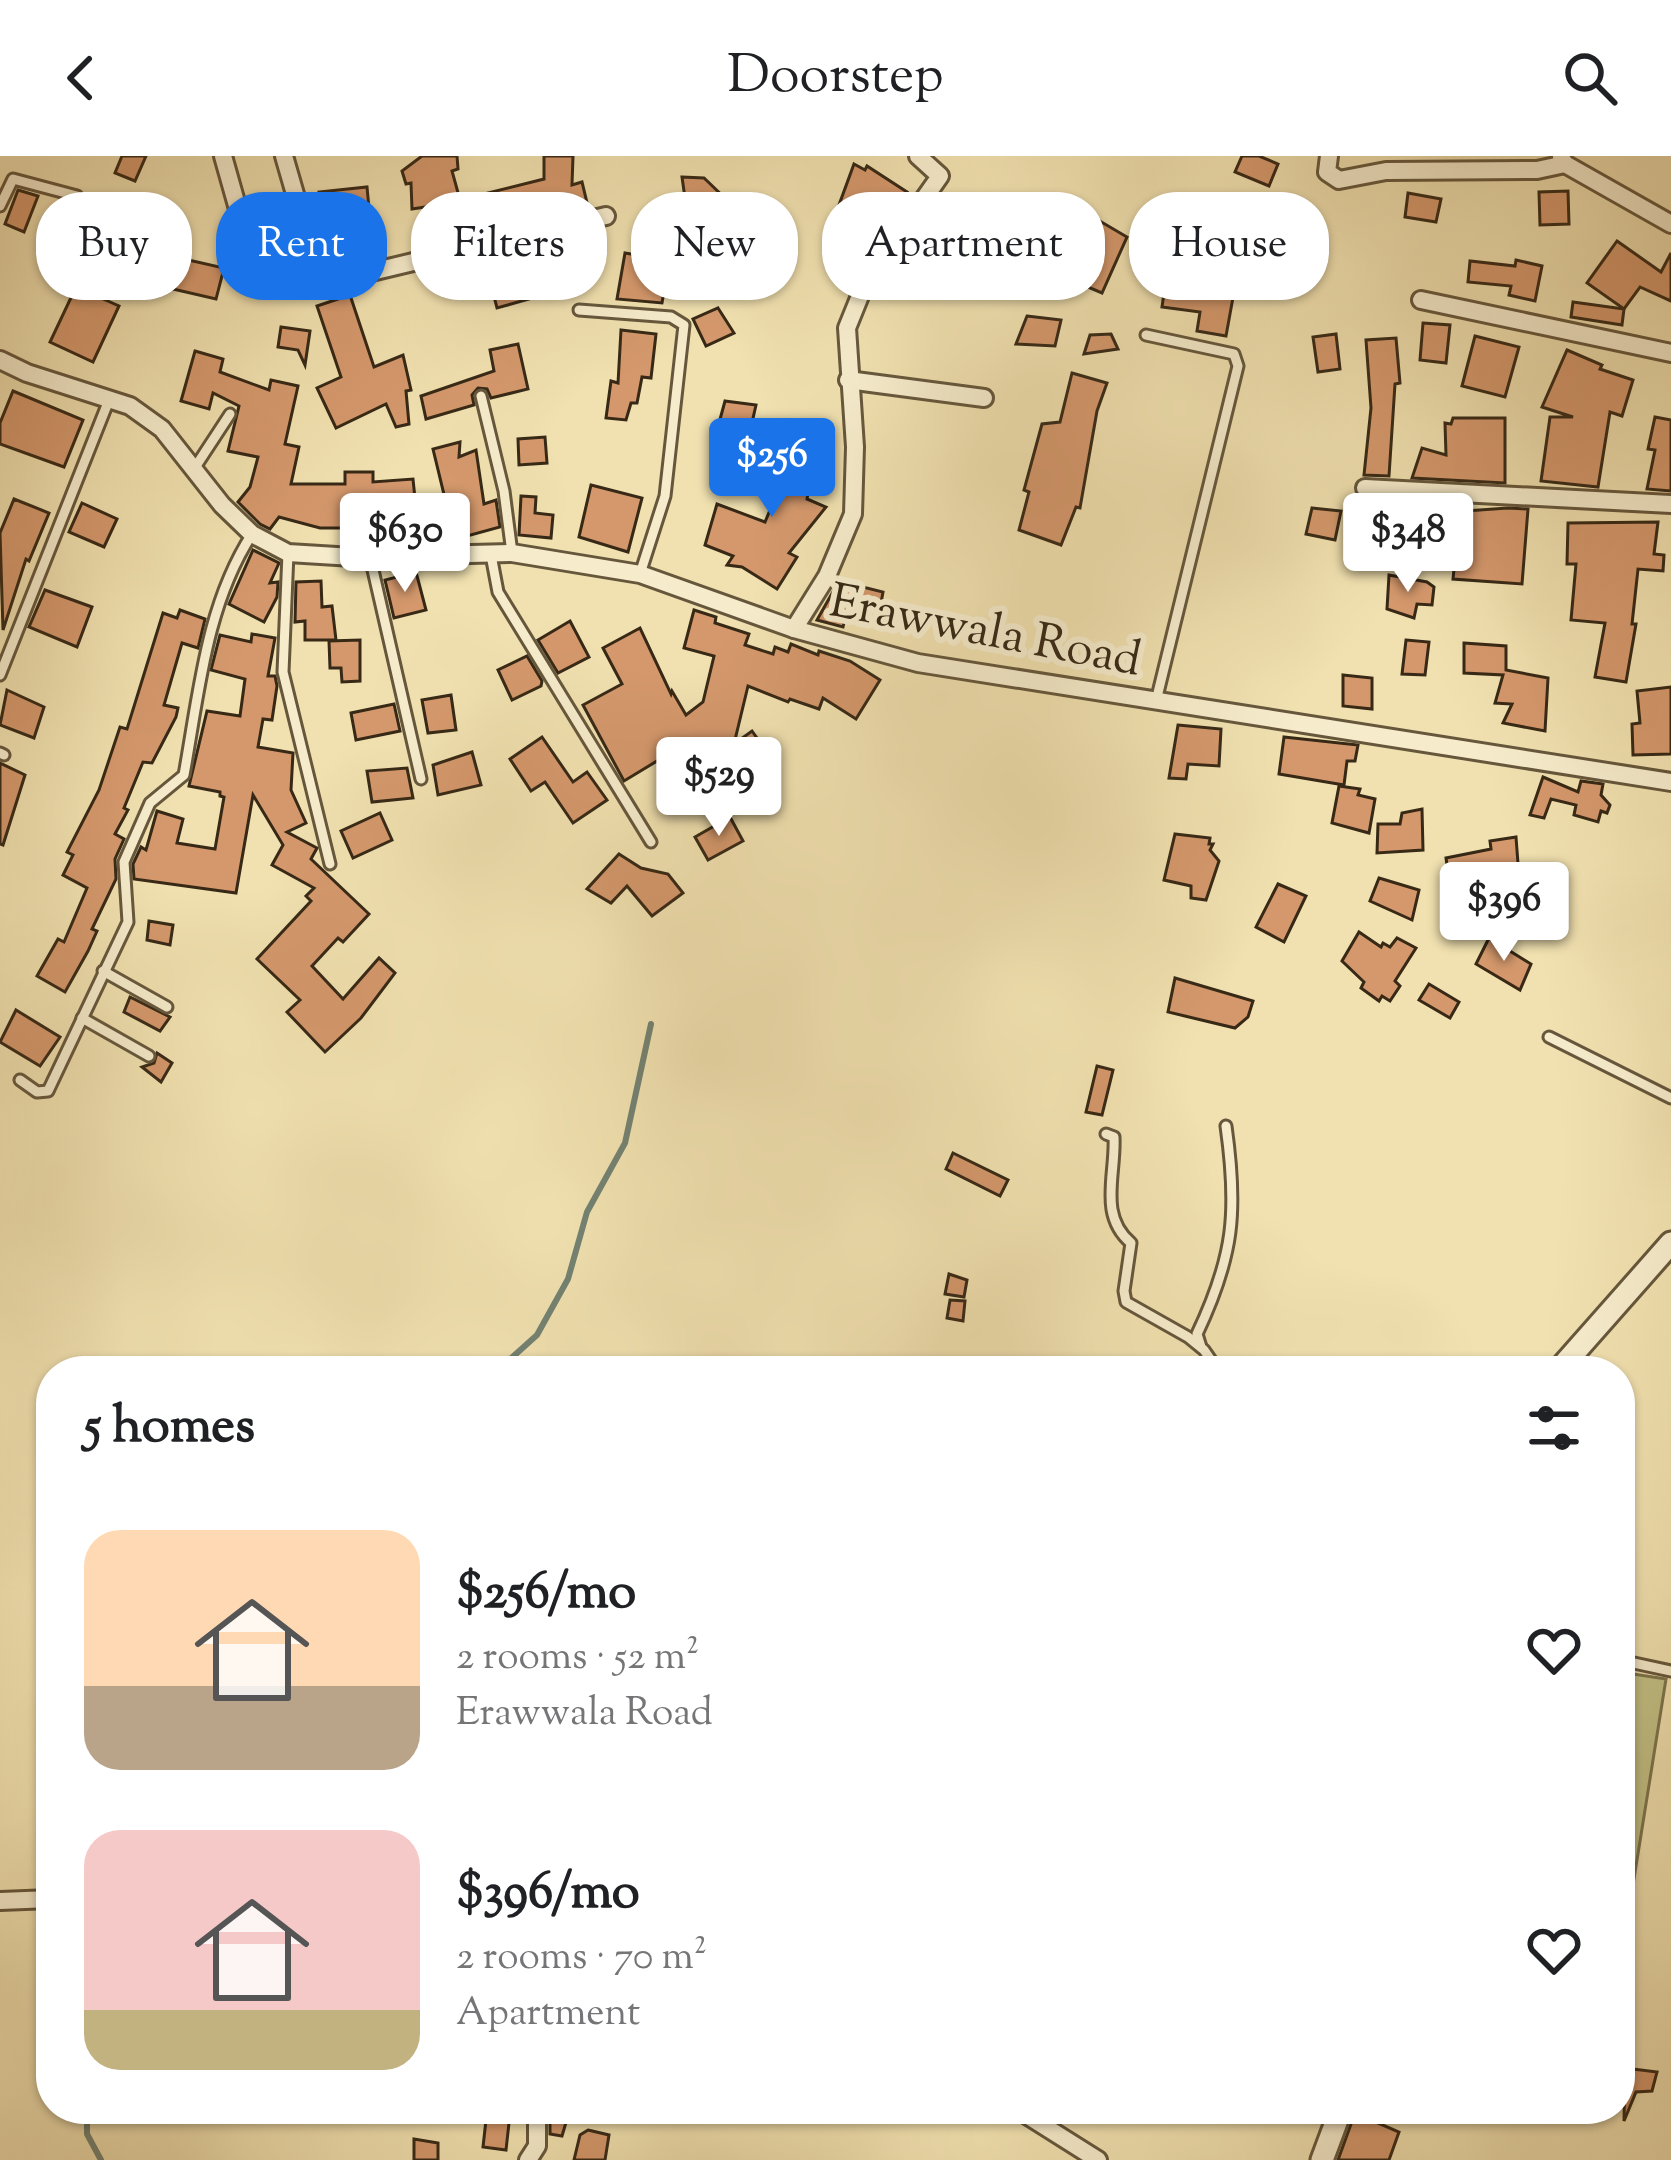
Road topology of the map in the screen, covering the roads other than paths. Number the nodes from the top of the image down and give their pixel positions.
1 (223, 156) edge
2 (284, 156) edge
3 (918, 156) edge
4 (1330, 156) edge
5 (1563, 160) edge
6 (62, 192) edge
7 (233, 192) edge
8 (0, 206) edge
9 (1671, 224) edge
10 (411, 263) edge
11 (1421, 300) dead end
12 (579, 310) dead end
13 (1146, 335) dead end
14 (1671, 353) edge
15 (0, 360) edge
16 (848, 380) junction
17 (481, 396) dead end
18 (984, 398) dead end
19 (110, 400) junction
20 (230, 414) dead end
21 (194, 470) junction
22 (1365, 488) dead end
23 (1671, 504) edge
24 (252, 534) junction
25 (288, 553) junction
26 (490, 553) junction
27 (512, 553) junction
28 (370, 557) junction
29 (640, 574) junction
30 (794, 629) junction
31 (0, 675) edge
32 (1156, 701) junction
33 (422, 779) dead end
34 (1671, 782) edge
35 (651, 842) dead end
36 (330, 863) dead end
37 (103, 971) junction
38 (167, 1007) dead end
39 (82, 1018) junction
40 (1549, 1037) dead end
41 (149, 1056) dead end
42 (20, 1080) dead end
43 (1671, 1098) edge
44 (1226, 1126) dead end
45 (1106, 1134) dead end
46 (1671, 1243) edge
47 (1201, 1347) junction
48 (1207, 1356) edge
49 (1571, 1356) edge
50 (1635, 1663) edge
51 (1671, 1671) edge
52 (36, 1900) edge
53 (0, 1901) edge
54 (537, 2124) edge
55 (1041, 2124) edge
56 (1335, 2124) edge
57 (527, 2160) edge
58 (1098, 2160) edge
59 (1322, 2160) edge

1 - 7 street
2 - 10 street
3 - 16 street
4 - 5 street
5 - 9 street
6 - 8 lane
11 - 14 street
12 - 29 lane
13 - 32 lane
15 - 19 street, Erawwala Road
16 - 18 street
16 - 30 street
17 - 27 lane
19 - 21 street, Erawwala Road
19 - 31 lane
20 - 21 lane
21 - 24 street, Erawwala Road
22 - 23 street
24 - 25 street, Erawwala Road
24 - 37 lane
25 - 28 street, Erawwala Road
25 - 36 lane
26 - 27 street, Erawwala Road
26 - 28 street, Erawwala Road
26 - 35 lane
27 - 29 street, Erawwala Road
28 - 33 lane
29 - 30 street, Erawwala Road
30 - 32 street, Erawwala Road
32 - 34 street, Erawwala Road
37 - 38 lane
37 - 39 lane
39 - 41 lane
39 - 42 lane
40 - 43 lane
44 - 47 lane
45 - 47 lane
46 - 49 street
47 - 48 lane
50 - 51 lane
52 - 53 street
54 - 57 street
55 - 58 street
56 - 59 street

